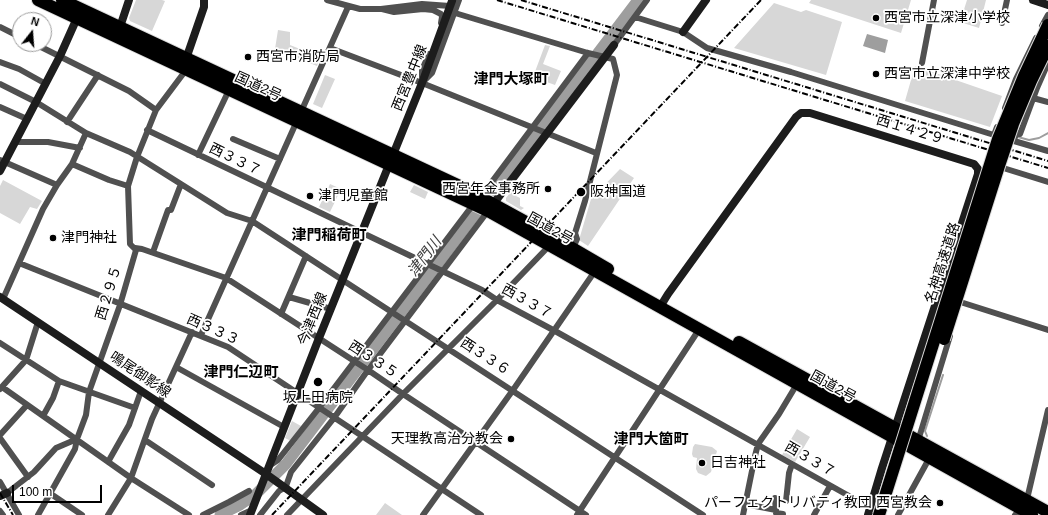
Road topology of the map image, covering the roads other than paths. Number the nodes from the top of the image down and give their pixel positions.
1 (38, 0) edge
2 (62, 0) edge
3 (129, 0) edge
4 (204, 0) edge
5 (327, 0) edge
6 (647, 0) edge
7 (706, 0) edge
8 (934, 0) edge
9 (1007, 0) edge
10 (1033, 0) edge
11 (454, 5) edge
12 (1048, 5) edge
13 (348, 7) junction
14 (382, 9) junction
15 (1048, 15) edge
16 (635, 17) junction
17 (77, 18) junction
18 (1002, 23) dead end
19 (1048, 25) edge
20 (0, 27) edge
21 (120, 27) junction
22 (683, 32) junction
23 (12, 33) edge
24 (614, 45) joint
25 (1048, 46) edge
26 (330, 48) junction
27 (52, 52) edge
28 (589, 54) junction
29 (60, 56) junction
30 (603, 56) junction
31 (0, 62) edge
32 (922, 63) dead end
33 (1048, 63) edge
34 (185, 64) junction
35 (98, 75) junction
36 (422, 83) junction
37 (0, 84) edge
38 (46, 84) junction
39 (229, 90) junction
40 (1033, 98) junction
41 (36, 102) junction
42 (1048, 102) edge
43 (0, 107) edge
44 (156, 110) junction
45 (299, 117) junction
46 (27, 119) junction
47 (67, 122) junction
48 (997, 127) junction
49 (533, 128) junction
50 (147, 130) junction
51 (86, 133) junction
52 (545, 133) junction
53 (1018, 133) junction
54 (233, 138) dead end
55 (15, 142) junction
56 (80, 148) junction
57 (1048, 151) edge
58 (596, 153) junction
59 (198, 155) junction
60 (137, 157) junction
61 (280, 159) junction
62 (391, 160) junction
63 (2, 161) edge
64 (72, 164) junction
65 (0, 171) edge
66 (1048, 182) edge
67 (181, 184) junction
68 (56, 185) junction
69 (128, 186) junction
70 (266, 188) junction
71 (484, 204) junction
72 (252, 221) junction
73 (362, 233) junction
74 (550, 245) junction
75 (135, 248) junction
76 (573, 248) junction
77 (153, 252) junction
78 (306, 256) junction
79 (19, 263) junction
80 (429, 265) junction
81 (441, 271) junction
82 (595, 271) junction
83 (226, 278) junction
84 (343, 281) junction
85 (939, 296) junction
86 (289, 297) junction
87 (2, 298) edge
88 (497, 300) junction
89 (960, 302) junction
90 (662, 303) junction
91 (120, 305) junction
92 (331, 309) junction
93 (392, 312) junction
94 (281, 314) junction
95 (406, 321) junction
96 (38, 322) junction
97 (700, 328) junction
98 (1048, 330) edge
99 (554, 331) junction
100 (192, 332) junction
101 (201, 335) junction
102 (318, 338) junction
103 (0, 343) edge
104 (449, 348) junction
105 (26, 360) junction
106 (354, 361) junction
107 (99, 364) junction
108 (176, 367) junction
109 (368, 370) junction
110 (59, 381) junction
111 (797, 384) junction
112 (1, 388) edge
113 (513, 390) junction
114 (660, 390) junction
115 (141, 391) junction
116 (89, 392) junction
117 (297, 394) junction
118 (403, 394) junction
119 (159, 404) junction
120 (27, 405) junction
121 (135, 408) junction
122 (320, 409) junction
123 (1048, 410) edge
124 (43, 416) junction
125 (334, 418) junction
126 (284, 427) junction
127 (894, 433) junction
128 (362, 436) junction
129 (0, 437) edge
130 (77, 439) junction
131 (145, 440) junction
132 (475, 442) junction
133 (918, 442) junction
134 (758, 444) junction
135 (931, 454) junction
136 (615, 457) junction
137 (108, 462) junction
138 (792, 464) junction
139 (267, 472) junction
140 (28, 477) junction
141 (131, 478) junction
142 (0, 482) edge
143 (212, 485) dead end
144 (830, 486) junction
145 (282, 487) junction
146 (442, 489) junction
147 (249, 491) dead end
148 (51, 494) junction
149 (3, 495) edge
150 (775, 498) dead end
151 (789, 498) dead end
152 (301, 501) junction
153 (745, 504) junction
154 (1021, 508) edge
155 (252, 509) edge
156 (776, 510) junction
157 (0, 511) edge
158 (1048, 512) edge
159 (579, 513) edge
160 (872, 513) edge
161 (783, 514) edge
162 (3, 515) edge
163 (19, 515) edge
164 (38, 515) edge
165 (82, 515) edge
166 (108, 515) edge
167 (189, 515) edge
168 (203, 515) edge
169 (241, 515) edge
170 (260, 515) edge
171 (287, 515) edge
172 (323, 515) edge
173 (422, 515) edge
174 (480, 515) edge
175 (586, 515) edge
176 (703, 515) edge
177 (743, 515) edge
178 (814, 515) edge
179 (884, 515) edge
180 (888, 515) edge
181 (898, 515) edge
182 (1032, 515) edge

1 - 17 highway, 国道2号
2 - 21 highway, 国道2号
3 - 21 street
4 - 34 street, 西２９５
5 - 13 street
6 - 16 street
7 - 22 street
8 - 32 street
9 - 18 street
10 - 12 street
11 - 14 street
11 - 28 street
11 - 36 street, 西宮豊中線
13 - 14 street
13 - 26 street
14 - 36 street
15 - 48 street
16 - 22 street
16 - 24 street
17 - 29 street
17 - 34 highway, 国道2号
19 - 160 highway, 名神高速道路, bridge
20 - 23 street
21 - 34 highway, 国道2号
22 - 48 street
24 - 30 street
25 - 180 highway, 名神高速道路, bridge
26 - 36 street
26 - 45 street
27 - 29 street
28 - 30 street
28 - 49 street
29 - 35 street
29 - 38 street
30 - 52 street
30 - 58 street
31 - 38 street
33 - 40 street
34 - 39 highway, 国道2号
34 - 44 street, 西２９５
34 - 45 highway, 国道2号
35 - 44 street
35 - 47 street
36 - 49 street
36 - 62 street, 西宮豊中線
37 - 41 street, 西３３６
38 - 41 street
39 - 45 highway, 国道2号
39 - 59 street
40 - 42 street
40 - 53 street
41 - 46 street
41 - 47 street, 西３３６
43 - 46 street
44 - 50 street, 西２９５
45 - 61 street
45 - 62 highway, 国道2号
46 - 55 street
47 - 51 street, 西３３６
48 - 53 street
49 - 52 street
49 - 71 street
50 - 59 street, 西３３７
50 - 60 street, 西２９５
51 - 56 street
51 - 60 street, 西３３６
52 - 58 street
52 - 71 street
53 - 57 street
54 - 61 street
55 - 56 street
55 - 63 street
56 - 64 street
58 - 76 street
59 - 70 street, 西３３７
60 - 67 street, 西３３６
60 - 69 street, 西２９５
61 - 70 street
62 - 71 highway, 国道2号
62 - 73 street, 今津西線
63 - 65 street
63 - 68 street
64 - 68 street
64 - 69 street
66 - 89 street
67 - 72 street, 西３３６
67 - 77 street
68 - 79 street
69 - 75 street, 西２９５
70 - 72 street
70 - 73 street, 西３３７
71 - 74 highway, 国道2号
71 - 76 highway, 国道2号
71 - 80 street
71 - 81 street
72 - 78 street, 西３３６
72 - 83 street
73 - 80 street, 西３３７
73 - 84 street, 今津西線
74 - 82 highway, 国道2号
74 - 88 street
75 - 77 street, 西３３５
75 - 91 street, 西２９５
76 - 90 highway, 国道2号
77 - 83 street, 西３３５
78 - 84 street, 西３３６
78 - 86 street
79 - 87 street
79 - 91 street, 西３３３
80 - 81 street, 西３３７
80 - 93 street
81 - 88 street, 西３３７
81 - 95 street
82 - 90 highway, 国道2号
82 - 99 street
83 - 94 street, 西３３５
83 - 101 street
84 - 92 street, 今津西線
84 - 93 street, 西３３６
85 - 89 street
85 - 90 street, 西１４２９
85 - 127 street, 西１４２９
86 - 92 street
86 - 94 street
87 - 96 street, 鳴尾御影線
88 - 99 street, 西３３７
88 - 104 street
89 - 98 street
89 - 133 street
90 - 97 highway, 国道2号
90 - 127 highway, 国道2号
91 - 100 street, 西３３３
91 - 107 street, 西２９５
92 - 102 street, 今津西線
93 - 95 street, 西３３６
93 - 106 street
94 - 102 street, 西３３５
95 - 104 street, 西３３６
95 - 109 street
96 - 105 street
96 - 107 street, 鳴尾御影線
97 - 111 highway, 国道2号
97 - 114 street
99 - 113 street
99 - 114 street, 西３３７
100 - 101 street, 西３３３
100 - 108 street
101 - 117 street, 西３３３
102 - 106 street, 西３３５
102 - 117 street, 今津西線
103 - 105 street
104 - 113 street, 西３３６
104 - 118 street
105 - 110 street
105 - 112 street
106 - 109 street, 西３３５
106 - 122 street
107 - 115 street, 鳴尾御影線
107 - 116 street, 西２９５
108 - 119 street
108 - 126 street
109 - 118 street, 西３３５
109 - 125 street
110 - 116 street
110 - 124 street
111 - 127 highway, 国道2号
111 - 134 street
112 - 120 street
113 - 132 street
113 - 136 street, 西３３６
114 - 134 street, 西３３７
114 - 136 street
115 - 119 street, 鳴尾御影線
115 - 121 street
116 - 121 street
116 - 130 street, 西２９５
117 - 122 street, 西３３３
117 - 126 street, 今津西線
118 - 128 street
118 - 132 street, 西３３５
119 - 131 street
119 - 139 street, 鳴尾御影線
120 - 124 street
120 - 129 street
121 - 137 street
122 - 125 street, 西３３３
122 - 139 street
123 - 154 street
124 - 130 street
125 - 128 street, 西３３３
125 - 145 street
126 - 139 street, 今津西線
127 - 133 highway, 国道2号
127 - 135 highway, 国道2号
127 - 160 street, 西１４２９
128 - 146 street, 西３３３
128 - 152 street
129 - 140 street
130 - 137 street
130 - 140 street
130 - 148 street, 西２９５
131 - 141 street
131 - 143 street
132 - 146 street
132 - 159 street, 西３３５
133 - 135 highway, 国道2号
134 - 138 street, 西３３７
134 - 153 street
135 - 154 highway, 国道2号
135 - 181 street
136 - 159 street
136 - 176 street, 西３３６
137 - 141 street
138 - 144 street, 西３３７
138 - 151 street
139 - 145 street, 鳴尾御影線
139 - 155 street, 今津西線
140 - 149 street
141 - 166 street
141 - 167 street
142 - 149 street
144 - 160 street, 西３３７
144 - 178 street
145 - 152 street, 鳴尾御影線
145 - 170 street
146 - 173 street
146 - 174 street, 西３３３
147 - 168 street
148 - 164 street, 西２９５
148 - 165 street
149 - 163 street
150 - 156 street
152 - 171 street
152 - 172 street, 鳴尾御影線
153 - 156 street
153 - 177 street
154 - 158 highway, 国道2号
154 - 182 highway, 国道2号
155 - 169 street
156 - 161 street
157 - 162 street
159 - 175 street, 西３３５
160 - 179 street, 西３３７

